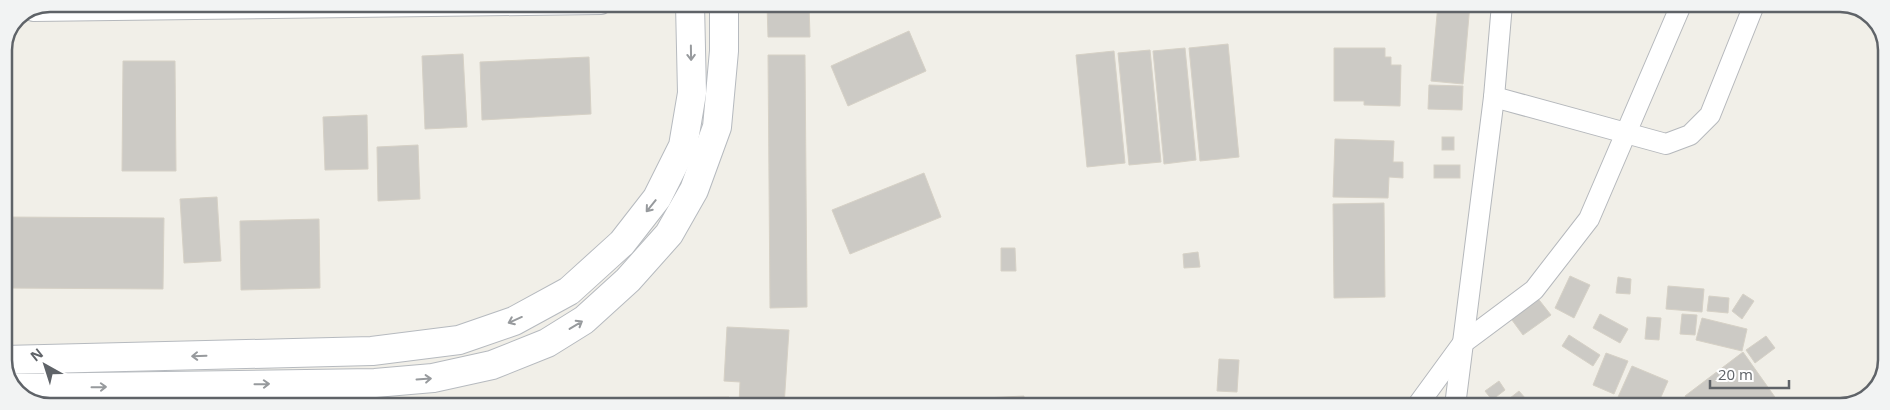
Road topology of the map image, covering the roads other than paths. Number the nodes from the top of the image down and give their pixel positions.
1 (690, 12) edge
2 (724, 12) edge
3 (1501, 12) edge
4 (1678, 12) edge
5 (1751, 12) edge
6 (1494, 98) junction
7 (1626, 133) junction
8 (1463, 343) junction
9 (340, 352) junction
10 (13, 360) edge
11 (339, 383) junction
12 (26, 388) edge
13 (1423, 398) edge
14 (1456, 398) edge

1 -> 9 street
11 -> 2 street
3 - 6 street
4 - 7 street
5 - 7 street
6 - 7 street
6 - 8 street
7 - 8 street
8 - 13 street
8 - 14 street
9 -> 10 street
9 - 11 street
12 -> 11 street

